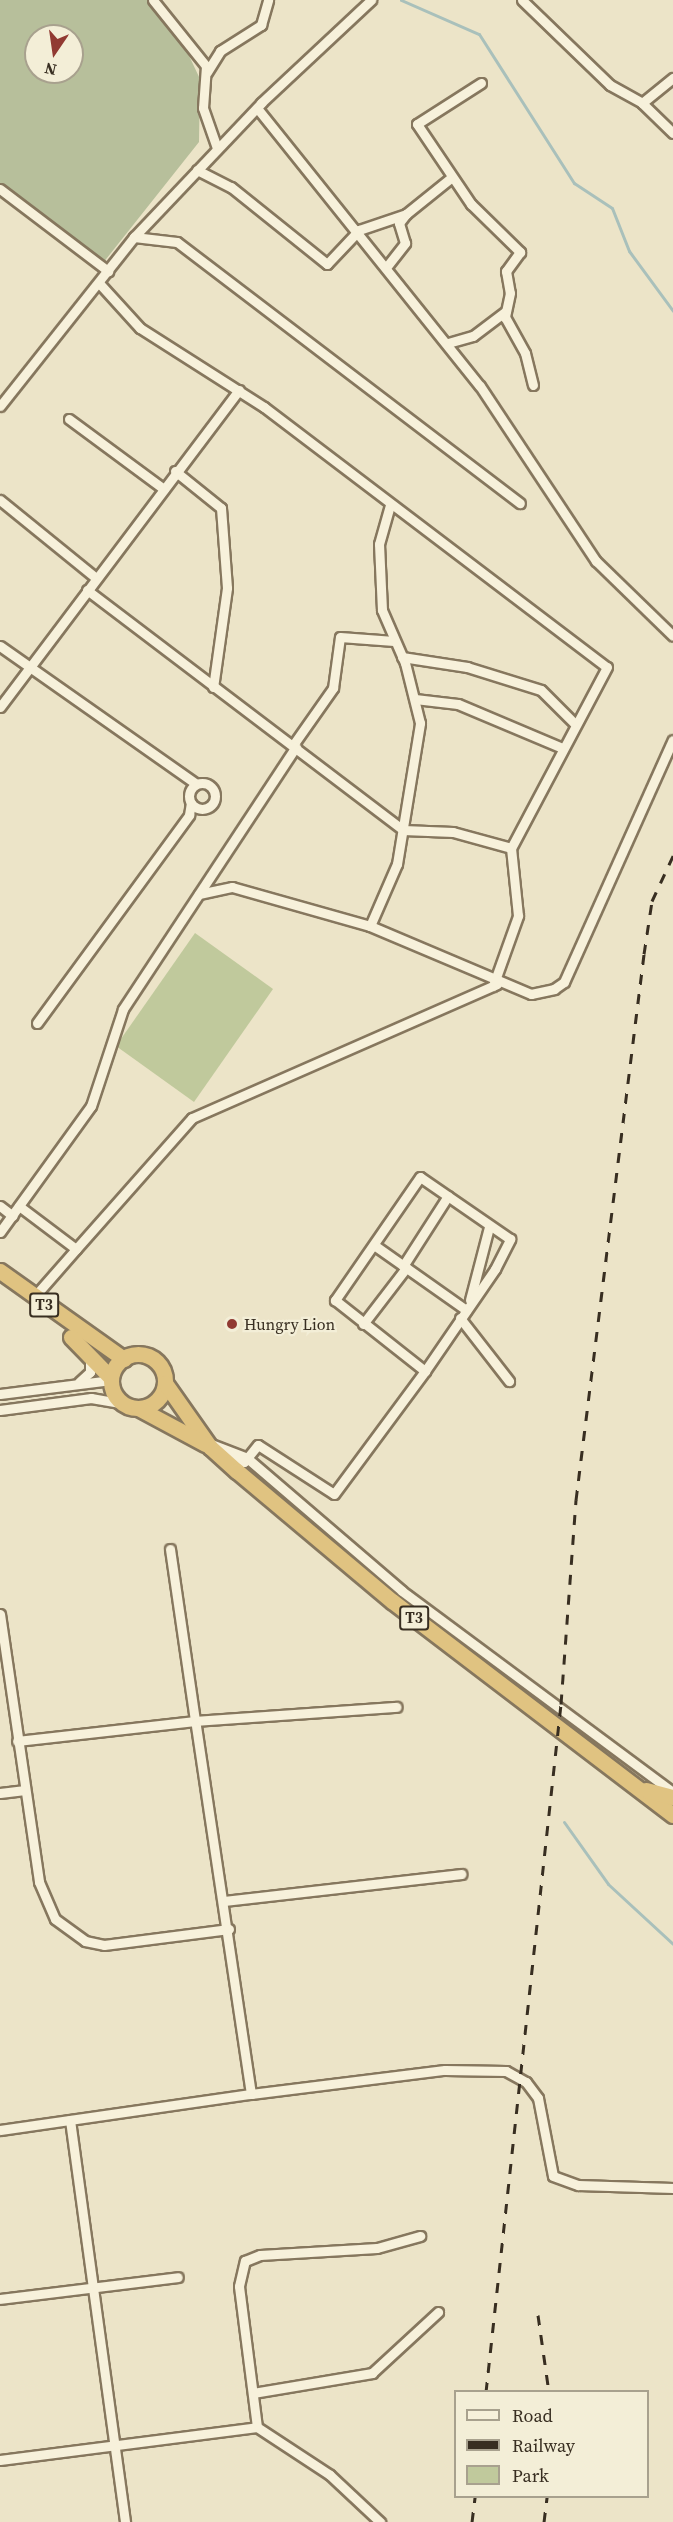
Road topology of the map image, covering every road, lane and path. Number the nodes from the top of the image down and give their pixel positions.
1 (153, 0) edge
2 (268, 0) edge
3 (371, 0) edge
4 (522, 0) edge
5 (207, 72) junction
6 (673, 78) edge
7 (481, 83) dead end
8 (642, 103) junction
9 (257, 108) junction
10 (673, 133) edge
11 (217, 148) junction
12 (197, 170) junction
13 (452, 177) junction
14 (0, 189) edge
15 (406, 214) junction
16 (359, 230) junction
17 (134, 237) junction
18 (388, 266) junction
19 (108, 271) junction
20 (99, 283) junction
21 (506, 311) junction
22 (448, 343) junction
23 (533, 385) dead end
24 (239, 390) junction
25 (0, 406) edge
26 (69, 419) dead end
27 (175, 471) junction
28 (164, 489) junction
29 (0, 500) edge
30 (520, 503) dead end
31 (390, 505) junction
32 (96, 578) junction
33 (87, 590) junction
34 (673, 636) edge
35 (394, 641) junction
36 (0, 646) edge
37 (402, 657) junction
38 (29, 667) junction
39 (213, 687) junction
40 (415, 699) junction
41 (0, 707) edge
42 (575, 724) junction
43 (673, 740) edge
44 (294, 746) junction
45 (562, 748) junction
46 (183, 780) junction
47 (195, 784) junction
48 (190, 799) junction
49 (202, 809) junction
50 (189, 815) junction
51 (403, 830) junction
52 (511, 848) junction
53 (199, 894) junction
54 (370, 926) junction
55 (499, 982) junction
56 (37, 1023) dead end
57 (448, 1196) junction
58 (0, 1206) edge
59 (20, 1206) junction
60 (12, 1216) junction
61 (489, 1227) junction
62 (0, 1232) edge
63 (375, 1245) junction
64 (75, 1248) junction
65 (404, 1267) junction
66 (0, 1271) edge
67 (0, 1283) edge
68 (34, 1297) junction
69 (470, 1300) junction
70 (463, 1314) junction
71 (363, 1324) junction
72 (90, 1354) junction
73 (124, 1359) junction
74 (425, 1371) junction
75 (111, 1379) junction
76 (509, 1381) dead end
77 (76, 1383) junction
78 (165, 1383) junction
79 (0, 1394) edge
80 (131, 1406) junction
81 (0, 1410) edge
82 (208, 1444) junction
83 (247, 1458) junction
84 (225, 1460) junction
85 (170, 1549) dead end
86 (0, 1615) edge
87 (2, 1635) edge
88 (397, 1707) dead end
89 (195, 1720) junction
90 (17, 1741) junction
91 (625, 1779) junction
92 (23, 1790) junction
93 (673, 1792) edge
94 (0, 1793) edge
95 (673, 1797) edge
96 (673, 1815) edge
97 (461, 1874) dead end
98 (224, 1901) junction
99 (229, 1929) junction
100 (250, 2094) junction
101 (70, 2120) junction
102 (0, 2130) edge
103 (673, 2188) edge
104 (420, 2236) dead end
105 (178, 2277) dead end
106 (94, 2288) junction
107 (0, 2299) edge
108 (438, 2312) dead end
109 (252, 2393) junction
110 (257, 2427) junction
111 (115, 2446) junction
112 (0, 2460) edge
113 (125, 2522) edge
114 (380, 2522) edge

1 - 5 street
2 - 5 street
3 - 9 street
4 - 8 street
5 - 11 street
6 - 8 street
7 - 13 street
8 - 10 street
9 - 11 street
9 - 16 street
11 - 12 street
12 - 16 street
12 - 17 street
13 - 15 street
13 - 21 street
14 - 19 street
15 - 16 street
15 - 18 street
16 - 18 street
17 - 19 street
17 - 30 street
18 - 22 street
19 - 20 street
20 - 24 street
20 - 25 street
21 - 22 street
21 - 23 street
22 - 34 street
24 - 27 street
24 - 31 street
26 - 28 street
27 - 28 street
27 - 39 street
28 - 32 street
29 - 32 street
31 - 35 street
31 - 42 street
32 - 33 street
33 - 38 street
33 - 39 street
35 - 37 street
35 - 44 street
36 - 38 street
37 - 40 street
37 - 42 street
38 - 41 street
38 - 46 street
39 - 44 street
40 - 45 street
40 - 51 street
42 - 45 street
43 - 55 street
44 - 51 street
44 - 53 street
45 - 52 street
46 - 47 street
46 - 48 street
47 - 48 street
47 - 49 street
48 - 49 street
48 - 50 street
49 - 50 street
50 - 56 street
51 - 52 street
51 - 54 street
52 - 55 street
53 - 54 street
53 - 59 street
54 - 55 street
55 - 64 street
57 - 61 street
57 - 63 street
57 - 65 street
58 - 60 street
59 - 60 street
59 - 64 street
60 - 62 street
61 - 69 street
61 - 69 street
63 - 65 street
63 - 71 street
64 - 68 street
65 - 70 street
65 - 71 street
66 - 68 highway, T3
67 - 72 highway, T3
68 - 73 highway, T3
69 - 70 street
70 - 74 street
70 - 76 street
71 - 74 street
72 - 75 highway, T3
72 - 77 street
73 - 75 highway
73 - 78 highway, T3
74 - 83 street
75 - 77 street
75 - 80 highway, T3
77 - 79 street
78 - 80 highway
78 - 82 highway, T3
80 - 81 street
80 - 82 highway, T3
82 - 83 street
82 - 84 highway, T3
83 - 84 street
83 - 93 street
84 - 91 highway, T3
85 - 89 street
86 - 87 street
87 - 90 street
88 - 89 street
89 - 90 street
89 - 98 street
90 - 92 street
91 - 95 highway, T3
91 - 96 highway, T3
92 - 94 street
92 - 99 street
97 - 98 street
98 - 99 street
99 - 100 street
100 - 101 street
100 - 103 street
101 - 102 street
101 - 106 street
104 - 109 street
105 - 106 street
106 - 107 street
106 - 111 street
108 - 109 street
109 - 110 street
110 - 111 street
110 - 114 street
111 - 112 street
111 - 113 street

